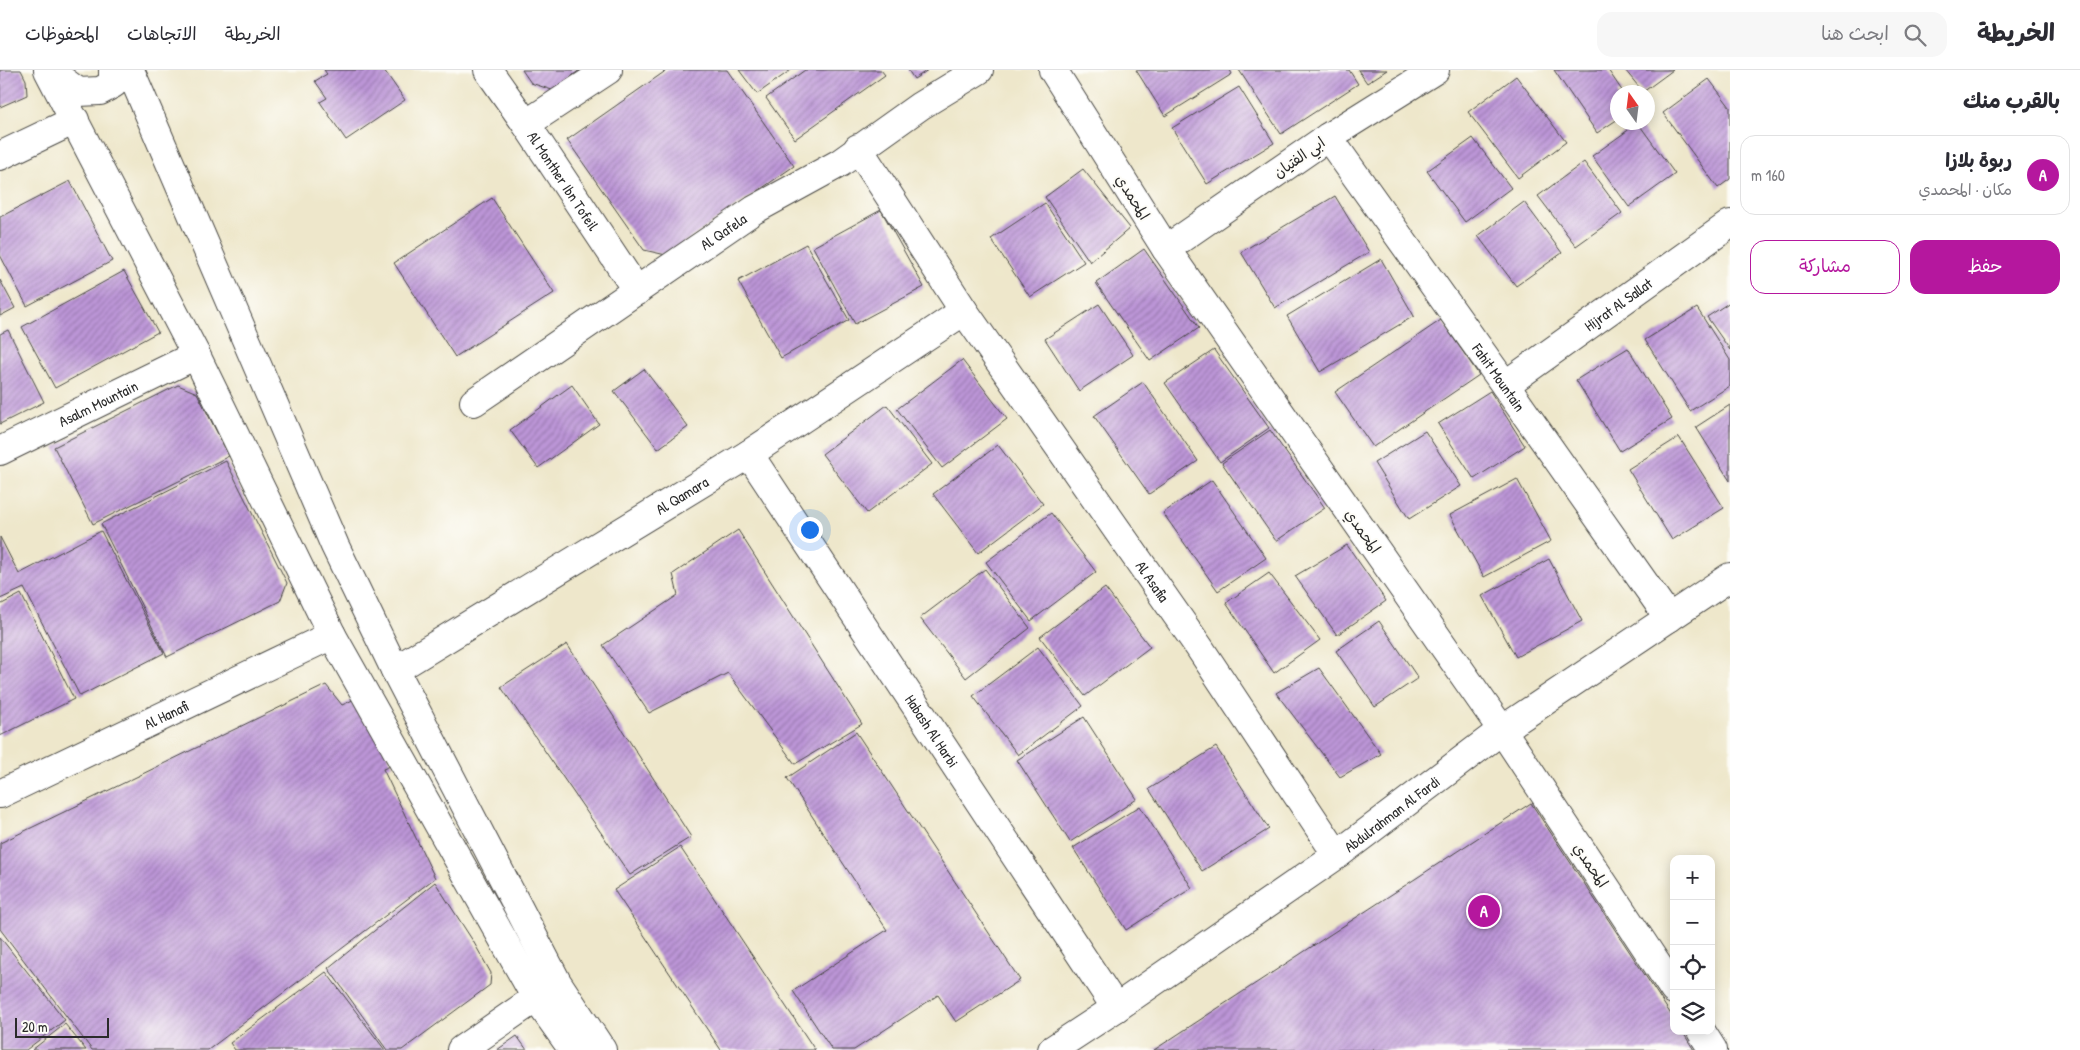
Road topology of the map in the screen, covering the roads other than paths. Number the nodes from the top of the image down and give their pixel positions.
1 (49, 70) edge
2 (112, 70) edge
3 (130, 70) edge
4 (488, 70) edge
5 (608, 70) edge
6 (980, 70) edge
7 (1053, 70) edge
8 (1435, 70) edge
9 (75, 120) junction
10 (526, 124) junction
11 (1328, 137) junction
12 (858, 148) junction
13 (0, 156) edge
14 (1730, 224) edge
15 (1166, 249) junction
16 (637, 290) junction
17 (964, 311) junction
18 (196, 356) junction
19 (1505, 385) junction
20 (474, 402) dead end
21 (0, 451) edge
22 (749, 454) junction
23 (1730, 577) edge
24 (1669, 618) junction
25 (332, 635) junction
26 (394, 670) junction
27 (1502, 730) junction
28 (0, 794) edge
29 (1337, 855) junction
30 (1670, 984) edge
31 (536, 998) junction
32 (1116, 1008) junction
33 (1704, 1035) edge
34 (461, 1050) edge
35 (573, 1050) edge
36 (602, 1050) edge
37 (1052, 1050) edge
38 (1713, 1050) edge

1 - 2 street
1 - 9 street
3 - 26 street
4 - 10 street, Al Monther Ibn Tofeil
5 - 10 street
6 - 12 street, Al Qafela
7 - 15 street, المحمدي
8 - 11 street, ابي الفتيان
9 - 13 street
9 - 18 street
10 - 16 street, Al Monther Ibn Tofeil
11 - 15 street, ابي الفتيان
11 - 19 street, Fahit Mountain
12 - 16 street, Al Qafela
12 - 17 street, Al Asafia
14 - 19 street, Hijrat Al Sallat
15 - 27 street, المحمدي
16 - 20 street, Al Qafela
17 - 22 street, Al Qamara
17 - 29 street, Al Asafia
18 - 21 street, Asalm Mountain
18 - 25 street
19 - 24 street, Fahit Mountain
22 - 26 street, Al Qamara
22 - 32 street, Habash Al Harbi
23 - 24 street, Abdulrahman Al Fardi
24 - 27 street, Abdulrahman Al Fardi
25 - 28 street, Al Hanafi
25 - 31 street
26 - 36 street
27 - 29 street, Abdulrahman Al Fardi
27 - 30 street, المحمدي
29 - 32 street, Abdulrahman Al Fardi
31 - 34 street
31 - 35 street
32 - 37 street, Abdulrahman Al Fardi
33 - 38 street

